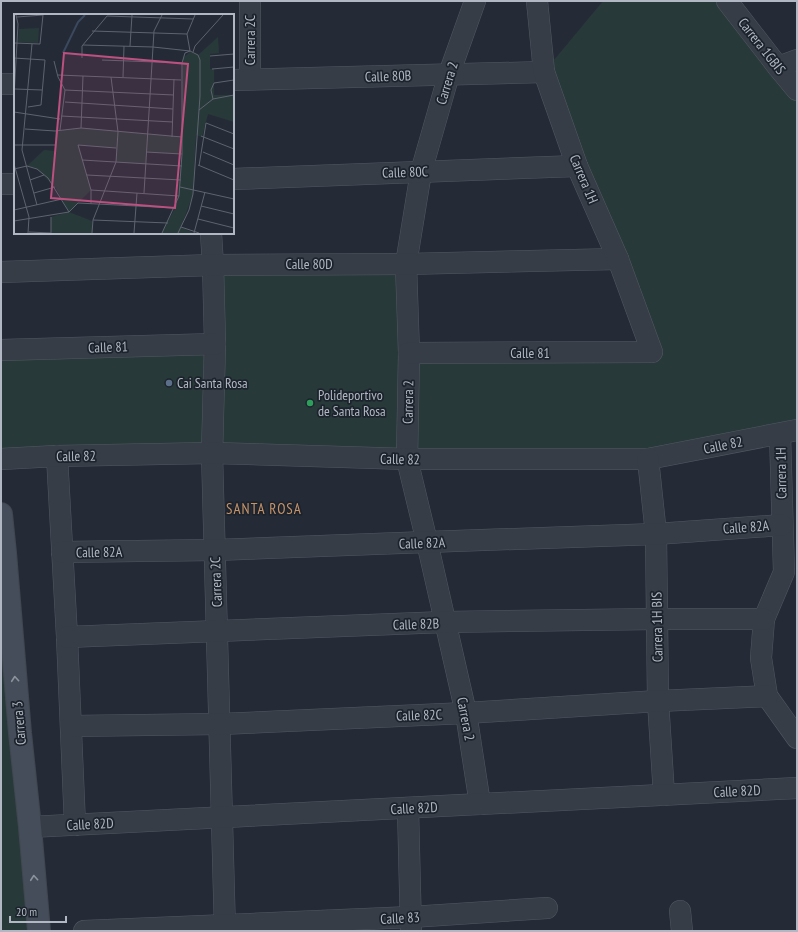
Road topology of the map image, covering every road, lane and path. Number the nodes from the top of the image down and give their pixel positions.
1 (250, 1) edge
2 (475, 1) edge
3 (538, 1) edge
4 (728, 1) edge
5 (787, 63) edge
6 (544, 72) junction
7 (449, 74) junction
8 (241, 80) edge
9 (1, 84) edge
10 (14, 84) edge
11 (797, 90) edge
12 (577, 166) junction
13 (421, 172) junction
14 (234, 179) edge
15 (1, 184) edge
16 (14, 184) edge
17 (211, 234) edge
18 (618, 259) junction
19 (406, 264) junction
20 (213, 265) junction
21 (1, 272) edge
22 (215, 344) junction
23 (1, 350) edge
24 (652, 352) joint
25 (409, 353) junction
26 (789, 432) edge
27 (212, 454) junction
28 (57, 456) junction
29 (1, 459) edge
30 (407, 459) junction
31 (648, 459) junction
32 (1, 514) edge
33 (787, 514) edge
34 (656, 534) junction
35 (427, 542) junction
36 (215, 550) junction
37 (62, 552) junction
38 (657, 619) junction
39 (764, 619) junction
40 (445, 622) junction
41 (217, 632) junction
42 (67, 637) junction
43 (767, 696) junction
44 (658, 701) junction
45 (466, 713) junction
46 (220, 724) junction
47 (71, 726) junction
48 (797, 738) edge
49 (797, 788) edge
50 (664, 795) junction
51 (480, 804) junction
52 (408, 808) junction
53 (222, 817) junction
54 (75, 825) junction
55 (30, 827) junction
56 (547, 908) dead end
57 (411, 924) edge
58 (225, 928) edge
59 (39, 931) edge
60 (84, 931) edge

1 - 8 street, Carrera 2C
2 - 7 street, Carrera 2
3 - 6 street, Carrera 1H
4 - 5 street, Carrera 1GBIS
5 - 11 street, Carrera 1GBIS
6 - 7 street, Calle 80B
6 - 12 street, Carrera 1H
7 - 8 street, Calle 80B
7 - 13 street, Carrera 2
9 - 10 street
12 - 13 street, Calle 80C
12 - 18 street, Carrera 1H
13 - 14 street, Calle 80C
13 - 19 street, Carrera 2
15 - 16 street
17 - 20 street, Carrera 2C
18 - 19 street, Calle 80D
18 - 24 street, Carrera 1H
19 - 20 street, Calle 80D
19 - 25 street, Carrera 2
20 - 21 street, Calle 80D
20 - 22 street, Carrera 2C
22 - 23 street, Calle 81
22 - 27 street, Carrera 2C
24 - 25 street, Calle 81
25 - 30 street, Carrera 2
26 - 31 street, Calle 82
26 - 33 street, Carrera 1H
27 - 28 street, Calle 82
27 - 30 street, Calle 82
27 - 36 street, Carrera 2C
28 - 29 street, Calle 82
28 - 37 street
30 - 31 street, Calle 82
30 - 35 street, Carrera 2
31 - 34 street, Carrera 1H BIS
55 -> 32 main road, Carrera 3
33 - 34 street, Calle 82A
33 - 39 street, Carrera 1H
34 - 35 street, Calle 82A
34 - 38 street, Carrera 1H BIS
35 - 36 street, Calle 82A
35 - 40 street, Carrera 2
36 - 37 street, Calle 82A
36 - 41 street, Carrera 2C
37 - 42 street
38 - 39 street, Calle 82B
38 - 40 street, Calle 82B
38 - 44 street, Carrera 1H BIS
39 - 43 street, Carrera 1H
40 - 41 street, Calle 82B
40 - 45 street, Carrera 2
41 - 42 street, Calle 82B
41 - 46 street, Carrera 2C
42 - 47 street
43 - 44 street, Calle 82C
43 - 48 street, Carrera 1H
44 - 45 street, Calle 82C
44 - 50 street, Carrera 1H BIS
45 - 46 street, Calle 82C
45 - 51 street, Carrera 2
46 - 47 street, Calle 82C
46 - 53 street, Carrera 2C
47 - 54 street
49 - 50 street, Calle 82D
50 - 51 street, Calle 82D
51 - 52 street, Calle 82D
52 - 53 street, Calle 82D
52 - 57 street
53 - 54 street, Calle 82D
53 - 58 street, Carrera 2C
54 - 55 street, Calle 82D
59 -> 55 main road, Carrera 3
56 - 57 street, Calle 83
57 - 58 street, Calle 83
58 - 60 street, Calle 83

